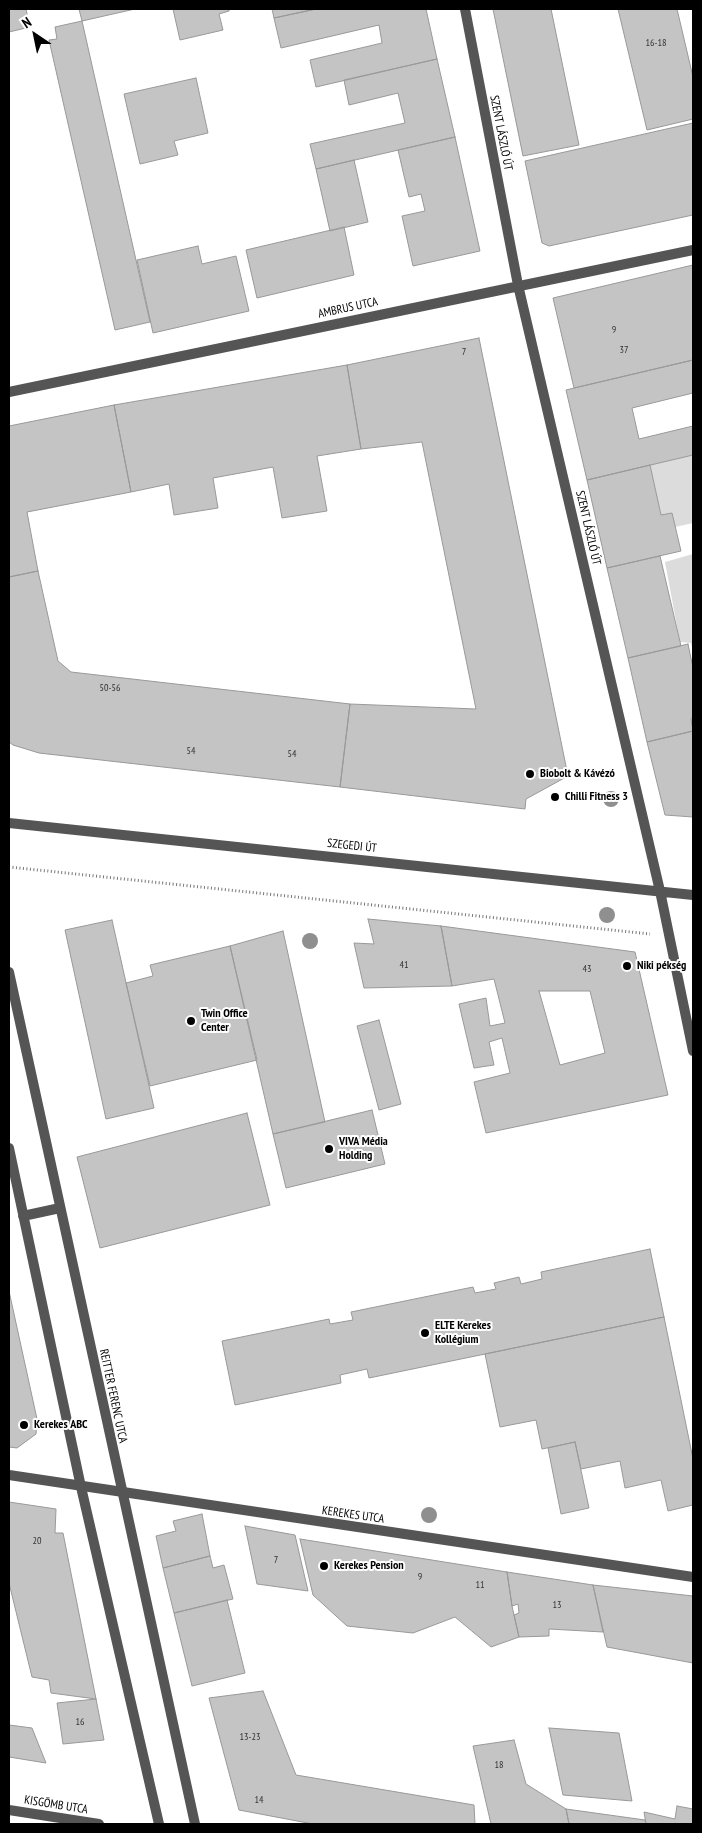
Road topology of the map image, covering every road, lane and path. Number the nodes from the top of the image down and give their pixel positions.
1 (465, 9) edge
2 (693, 250) edge
3 (518, 285) junction
4 (9, 392) edge
5 (9, 823) edge
6 (9, 867) edge
7 (660, 891) junction
8 (693, 895) edge
9 (670, 936) junction
10 (9, 972) edge
11 (693, 1051) edge
12 (9, 1148) edge
13 (60, 1208) junction
14 (23, 1216) junction
15 (9, 1475) edge
16 (81, 1487) junction
17 (121, 1494) junction
18 (693, 1577) edge
19 (9, 1810) edge
20 (99, 1824) edge
21 (159, 1824) edge
22 (195, 1824) edge

1 - 3 street, SZENT LÁSZLÓ ÚT
2 - 3 street, AMBRUS UTCA
3 - 4 street, AMBRUS UTCA
3 - 7 street, SZENT LÁSZLÓ ÚT
5 - 7 street, SZEGEDI ÚT
6 - 9 path
7 - 8 street, SZEGEDI ÚT
7 - 9 street, SZENT LÁSZLÓ ÚT
9 - 11 street, SZENT LÁSZLÓ ÚT
10 - 13 street, REITTER FERENC UTCA
12 - 14 street
13 - 14 street
13 - 17 street, REITTER FERENC UTCA
14 - 16 street
15 - 16 street, KEREKES UTCA
16 - 17 street, KEREKES UTCA
16 - 21 street
17 - 18 street, KEREKES UTCA
17 - 22 street, REITTER FERENC UTCA
19 - 20 street, KISGÖMB UTCA

